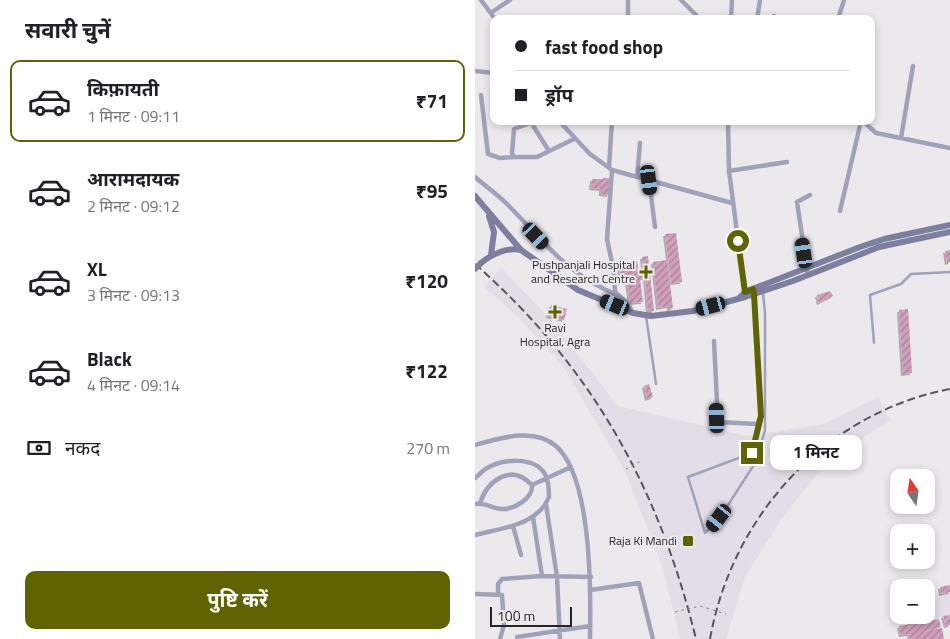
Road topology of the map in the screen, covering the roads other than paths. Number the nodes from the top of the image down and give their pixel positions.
1 (481, 0) edge
2 (510, 0) edge
3 (628, 0) edge
4 (681, 0) edge
5 (732, 0) edge
6 (760, 0) edge
7 (843, 0) edge
8 (492, 12) junction
9 (493, 15) edge
10 (628, 15) edge
11 (696, 15) edge
12 (731, 15) edge
13 (758, 15) edge
14 (839, 15) edge
15 (913, 66) dead end
16 (475, 71) edge
17 (490, 73) edge
18 (481, 95) dead end
19 (525, 125) edge
20 (536, 125) edge
21 (562, 125) edge
22 (612, 125) edge
23 (728, 125) edge
24 (861, 125) edge
25 (866, 125) edge
26 (901, 138) junction
27 (574, 139) junction
28 (640, 143) dead end
29 (950, 148) edge
30 (549, 151) junction
31 (514, 157) junction
32 (787, 162) dead end
33 (611, 169) junction
34 (729, 171) junction
35 (475, 176) edge
36 (637, 177) junction
37 (649, 180) junction
38 (810, 195) dead end
39 (475, 196) edge
40 (732, 202) junction
41 (840, 211) dead end
42 (488, 212) junction
43 (950, 225) edge
44 (655, 227) dead end
45 (950, 232) edge
46 (913, 236) junction
47 (521, 250) junction
48 (491, 255) junction
49 (475, 269) edge
50 (807, 272) junction
51 (950, 272) edge
52 (762, 289) junction
53 (754, 292) junction
54 (619, 296) junction
55 (743, 296) junction
56 (633, 313) junction
57 (646, 316) junction
58 (714, 341) dead end
59 (873, 343) dead end
60 (656, 384) dead end
61 (757, 424) junction
62 (475, 445) edge
63 (571, 467) junction
64 (475, 478) edge
65 (547, 478) junction
66 (532, 485) junction
67 (478, 504) edge
68 (546, 504) junction
69 (533, 517) junction
70 (513, 526) junction
71 (475, 535) edge
72 (521, 555) dead end
73 (542, 576) junction
74 (557, 577) junction
75 (591, 577) junction
76 (590, 590) junction
77 (475, 594) edge
78 (498, 594) junction
79 (590, 626) junction
80 (560, 629) junction
81 (517, 637) dead end
82 (500, 639) edge
83 (560, 639) edge
84 (590, 639) edge
85 (653, 639) edge

1 - 8 street
2 - 8 street
3 - 10 street
4 - 11 street
5 - 12 street
6 - 13 street
7 - 14 street
8 - 9 street
15 - 26 street
16 - 17 street
18 - 31 street
19 - 31 street
20 - 30 street
21 - 27 street
22 - 33 street
23 - 34 street
24 - 41 street
25 - 26 street
26 - 29 street
27 - 30 street
27 - 33 street
28 - 36 street
30 - 31 street
32 - 34 street
33 - 36 street
33 - 54 street
34 - 40 street
35 - 54 street
36 - 37 street
37 - 40 street
37 - 44 street
38 - 50 street
39 - 42 main road
40 - 55 street
42 - 47 main road
42 - 48 main road
43 - 46 main road
45 - 46 main road
46 - 50 main road
47 - 48 main road
47 - 56 main road
48 - 49 main road, bridge
50 - 52 main road
51 - 59 lane
52 - 53 main road
52 - 61 lane
53 - 55 main road
53 - 61 street
54 - 56 street
55 - 57 main road
56 - 57 main road
57 - 60 lane
58 - 61 street
62 - 63 street
63 - 65 street
63 - 75 street
64 - 65 street
65 - 66 street
65 - 68 street
66 - 67 street
66 - 67 street
68 - 69 street
68 - 74 street
69 - 70 street
69 - 73 street
70 - 71 street
70 - 72 street
73 - 74 street
73 - 78 street
74 - 75 street
74 - 80 street
75 - 76 street
76 - 79 street
76 - 85 street
77 - 78 street
78 - 82 street
79 - 80 street
79 - 84 street
80 - 81 street
80 - 83 street

